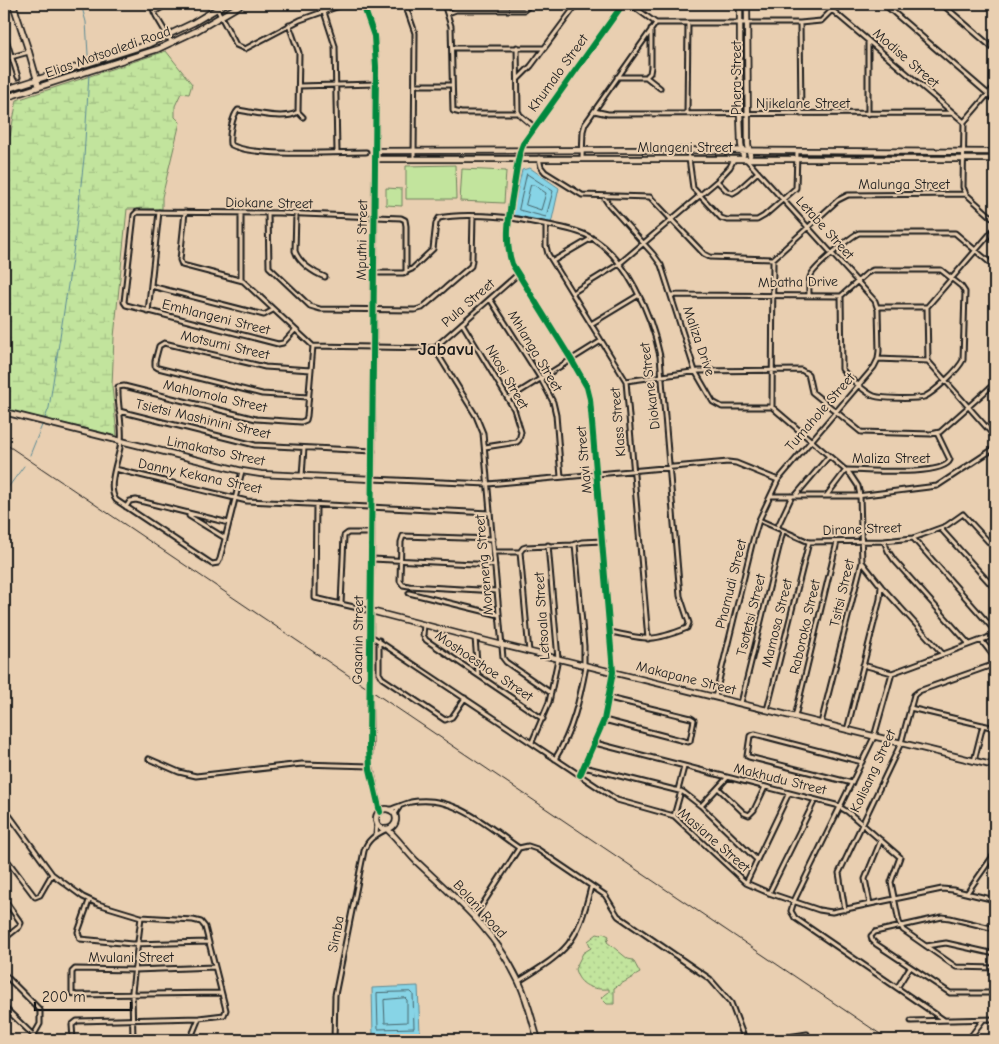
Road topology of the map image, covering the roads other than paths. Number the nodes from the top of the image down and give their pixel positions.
1 (13, 4) edge
2 (151, 4) edge
3 (168, 4) edge
4 (225, 4) edge
5 (242, 4) edge
6 (345, 4) edge
7 (363, 4) edge
8 (405, 4) edge
9 (446, 4) edge
10 (531, 4) edge
11 (577, 4) edge
12 (623, 4) edge
13 (630, 4) edge
14 (740, 4) edge
15 (747, 4) edge
16 (838, 4) edge
17 (884, 4) edge
18 (942, 4) edge
19 (217, 9) junction
20 (832, 10) junction
21 (154, 12) junction
22 (324, 12) junction
23 (448, 13) junction
24 (221, 16) junction
25 (740, 22) junction
26 (656, 23) junction
27 (688, 23) junction
28 (747, 23) junction
29 (800, 23) junction
30 (289, 25) junction
31 (652, 29) junction
32 (4, 33) edge
33 (168, 35) junction
34 (868, 40) junction
35 (172, 43) junction
36 (517, 47) junction
37 (452, 48) junction
38 (544, 48) junction
39 (995, 50) edge
40 (30, 52) junction
41 (11, 57) junction
42 (4, 59) edge
43 (18, 77) dead end
44 (646, 77) junction
45 (617, 78) junction
46 (37, 79) junction
47 (518, 79) junction
48 (376, 84) junction
49 (415, 85) junction
50 (451, 85) junction
51 (299, 86) junction
52 (336, 86) junction
53 (995, 86) edge
54 (39, 87) junction
55 (660, 88) dead end
56 (4, 90) edge
57 (988, 94) junction
58 (4, 98) edge
59 (995, 100) edge
60 (594, 111) junction
61 (298, 112) junction
62 (519, 113) junction
63 (687, 114) junction
64 (740, 114) junction
65 (748, 114) junction
66 (801, 114) junction
67 (868, 114) junction
68 (953, 114) junction
69 (303, 117) dead end
70 (964, 122) junction
71 (534, 127) junction
72 (376, 151) junction
73 (414, 151) junction
74 (582, 151) junction
75 (691, 151) junction
76 (963, 151) junction
77 (337, 152) junction
78 (366, 152) dead end
79 (520, 152) junction
80 (742, 152) junction
81 (749, 152) junction
82 (797, 152) junction
83 (995, 152) edge
84 (414, 158) junction
85 (519, 158) junction
86 (540, 158) junction
87 (582, 158) junction
88 (691, 158) junction
89 (734, 158) junction
90 (748, 158) junction
91 (797, 158) junction
92 (963, 158) junction
93 (376, 159) junction
94 (995, 159) edge
95 (758, 172) junction
96 (717, 182) junction
97 (966, 194) junction
98 (603, 196) junction
99 (699, 197) junction
100 (784, 199) junction
101 (159, 212) junction
102 (185, 212) junction
103 (241, 213) junction
104 (268, 213) junction
105 (296, 214) junction
106 (473, 216) junction
107 (374, 217) junction
108 (510, 218) junction
109 (672, 220) junction
110 (995, 220) edge
111 (546, 225) junction
112 (808, 226) junction
113 (995, 228) edge
114 (592, 238) junction
115 (644, 244) junction
116 (976, 250) junction
117 (832, 254) junction
118 (773, 259) junction
119 (553, 261) junction
120 (619, 264) junction
121 (995, 267) edge
122 (406, 272) junction
123 (374, 273) junction
124 (517, 275) junction
125 (325, 277) dead end
126 (952, 278) junction
127 (241, 280) junction
128 (857, 281) junction
129 (152, 286) junction
130 (572, 293) junction
131 (672, 294) junction
132 (774, 294) junction
133 (809, 294) junction
134 (639, 295) junction
135 (841, 296) junction
136 (490, 299) junction
137 (126, 306) joint
138 (878, 307) junction
139 (927, 307) junction
140 (273, 310) junction
141 (374, 310) junction
142 (148, 312) junction
143 (462, 323) junction
144 (591, 324) junction
145 (295, 330) junction
146 (601, 342) junction
147 (313, 346) junction
148 (374, 347) junction
149 (434, 348) junction
150 (571, 359) junction
151 (878, 359) junction
152 (928, 361) junction
153 (311, 370) junction
154 (772, 370) junction
155 (695, 371) junction
156 (663, 376) junction
157 (541, 379) junction
158 (945, 380) junction
159 (626, 381) junction
160 (995, 383) edge
161 (858, 385) junction
162 (308, 397) junction
163 (508, 399) junction
164 (772, 407) junction
165 (969, 408) junction
166 (119, 411) junction
167 (4, 412) edge
168 (835, 412) junction
169 (938, 433) junction
170 (995, 437) edge
171 (810, 440) junction
172 (121, 441) junction
173 (485, 447) junction
174 (304, 448) junction
175 (995, 448) edge
176 (373, 451) junction
177 (829, 456) junction
178 (670, 467) junction
179 (115, 469) junction
180 (633, 470) junction
181 (846, 470) junction
182 (242, 471) junction
183 (598, 474) junction
184 (302, 476) junction
185 (561, 477) junction
186 (372, 479) junction
187 (778, 480) junction
188 (488, 484) junction
189 (827, 495) junction
190 (771, 496) junction
191 (794, 496) junction
192 (860, 496) junction
193 (235, 499) junction
194 (316, 505) junction
195 (126, 507) junction
196 (373, 507) junction
197 (490, 513) junction
198 (189, 514) junction
199 (759, 520) junction
200 (229, 523) junction
201 (777, 528) junction
202 (941, 529) junction
203 (783, 531) junction
204 (372, 533) junction
205 (225, 538) junction
206 (914, 538) junction
207 (493, 539) junction
208 (603, 541) junction
209 (884, 541) junction
210 (809, 542) junction
211 (837, 542) junction
212 (861, 542) junction
213 (575, 544) junction
214 (549, 547) junction
215 (995, 549) edge
216 (494, 552) junction
217 (520, 552) junction
218 (372, 559) junction
219 (400, 560) junction
220 (862, 562) junction
221 (495, 565) junction
222 (880, 586) junction
223 (416, 587) junction
224 (995, 589) edge
225 (497, 591) junction
226 (409, 593) dead end
227 (418, 595) junction
228 (341, 604) junction
229 (371, 611) junction
230 (499, 615) junction
231 (424, 625) junction
232 (611, 632) junction
233 (995, 632) edge
234 (371, 636) junction
235 (475, 638) junction
236 (648, 639) junction
237 (379, 640) junction
238 (981, 640) junction
239 (969, 644) junction
240 (502, 645) junction
241 (529, 652) junction
242 (942, 653) junction
243 (995, 658) edge
244 (558, 659) junction
245 (995, 664) edge
246 (863, 665) junction
247 (585, 666) junction
248 (614, 672) junction
249 (892, 673) junction
250 (478, 674) junction
251 (552, 693) junction
252 (715, 697) junction
253 (466, 698) junction
254 (609, 698) junction
255 (741, 703) junction
256 (910, 708) junction
257 (767, 710) junction
258 (795, 717) junction
259 (543, 719) junction
260 (604, 720) junction
261 (821, 724) junction
262 (983, 725) junction
263 (995, 728) edge
264 (846, 730) junction
265 (874, 737) junction
266 (532, 742) junction
267 (596, 743) junction
268 (900, 743) junction
269 (148, 759) dead end
270 (556, 759) junction
271 (974, 761) junction
272 (862, 762) junction
273 (370, 766) junction
274 (995, 766) edge
275 (584, 767) junction
276 (684, 767) junction
277 (580, 776) junction
278 (728, 777) junction
279 (852, 783) junction
280 (764, 787) junction
281 (718, 788) junction
282 (679, 790) junction
283 (789, 794) junction
284 (815, 800) junction
285 (378, 801) junction
286 (401, 805) junction
287 (700, 806) junction
288 (841, 807) junction
289 (4, 808) edge
290 (387, 809) junction
291 (380, 812) junction
292 (395, 814) junction
293 (674, 816) junction
294 (11, 818) junction
295 (861, 823) junction
296 (4, 824) edge
297 (377, 824) junction
298 (393, 827) junction
299 (386, 830) junction
300 (374, 836) junction
301 (397, 838) junction
302 (881, 840) junction
303 (519, 848) junction
304 (995, 853) edge
305 (4, 856) edge
306 (757, 860) junction
307 (52, 874) junction
308 (746, 883) junction
309 (591, 887) junction
310 (769, 893) junction
311 (967, 893) junction
312 (4, 899) edge
313 (895, 899) junction
314 (995, 900) edge
315 (89, 901) junction
316 (794, 901) junction
317 (870, 904) junction
318 (846, 910) junction
319 (475, 916) junction
320 (141, 917) junction
321 (900, 925) junction
322 (995, 929) edge
323 (4, 939) edge
324 (208, 942) junction
325 (138, 944) junction
326 (926, 946) junction
327 (995, 956) edge
328 (910, 966) junction
329 (214, 967) junction
330 (995, 968) edge
331 (135, 970) junction
332 (4, 974) edge
333 (519, 981) junction
334 (897, 988) junction
335 (221, 993) junction
336 (995, 993) edge
337 (132, 994) junction
338 (4, 1008) edge
339 (199, 1018) junction
340 (995, 1019) edge
341 (133, 1020) junction
342 (944, 1020) junction
343 (983, 1020) junction
344 (911, 1021) dead end
345 (807, 1034) dead end
346 (34, 1036) junction
347 (538, 1039) edge
348 (30, 1040) edge
349 (73, 1040) edge
350 (133, 1040) edge
351 (190, 1040) edge
352 (334, 1040) edge
353 (746, 1040) edge
354 (769, 1040) edge
355 (968, 1040) edge

1 - 40 street
2 - 21 street
3 - 21 street
4 - 19 street, Elias Motsoaledi Road
5 - 24 street, Elias Motsoaledi Road
6 - 22 street
7 - 48 street, Mputhi Street
8 - 49 street
9 - 23 street
10 - 23 street
11 - 38 street
12 - 71 street, Khumalo Street
13 - 26 street
14 - 25 street, Phera Street
15 - 28 street, Phera Street
16 - 20 street
17 - 57 street
18 - 39 street
19 - 24 street
19 - 33 street, Elias Motsoaledi Road
20 - 29 street
20 - 34 street, Modise Street
21 - 33 street
22 - 30 street
22 - 52 street
23 - 37 street
24 - 30 street
24 - 35 street, Elias Motsoaledi Road
25 - 27 street
25 - 28 street
25 - 64 street, Phera Street
26 - 27 street
26 - 31 street
27 - 63 street
28 - 29 street
28 - 65 street, Phera Street
29 - 66 street
30 - 51 street
31 - 44 street
31 - 45 street
32 - 41 street
33 - 35 street
33 - 46 street, Elias Motsoaledi Road
34 - 67 street
34 - 68 street, Modise Street
35 - 54 street, Elias Motsoaledi Road
36 - 37 street
36 - 38 street
36 - 47 street
37 - 50 street
38 - 47 street
40 - 41 street
40 - 46 street
41 - 42 street
41 - 43 street
44 - 45 street
44 - 55 street
45 - 60 street
46 - 54 street
46 - 56 street, Elias Motsoaledi Road
47 - 62 street
48 - 52 street
48 - 72 street, Mputhi Street
49 - 50 street
49 - 73 street
50 - 62 street
51 - 52 street
51 - 61 street
52 - 77 street
53 - 57 street
54 - 58 street, Elias Motsoaledi Road
57 - 59 street
57 - 70 street
60 - 63 street, Njikelane Street
60 - 74 street
61 - 69 street
61 - 77 street
62 - 71 street
63 - 64 street, Njikelane Street
64 - 65 street, Njikelane Street
64 - 80 street, Phera Street
65 - 66 street, Njikelane Street
65 - 81 street, Phera Street
66 - 67 street, Njikelane Street
67 - 68 street, Njikelane Street
68 - 70 street, Modise Street
70 - 76 street
71 - 79 street, Khumalo Street
72 - 73 street, Mlangeni Street
72 - 93 street, Mputhi Street
73 - 79 street, Mlangeni Street
73 - 84 street
74 - 75 street, Mlangeni Street
74 - 79 street, Mlangeni Street
74 - 87 street
75 - 80 street, Mlangeni Street
75 - 88 street
76 - 82 street, Mlangeni Street
76 - 83 street, Mlangeni Street
76 - 92 street
77 - 78 street
79 - 85 street, Khumalo Street
80 - 81 street, Mlangeni Street
80 - 90 street
81 - 82 street, Mlangeni Street
81 - 90 street, Phera Street
82 - 91 street
84 - 85 street, Mlangeni Street
84 - 93 street, Mlangeni Street
85 - 86 street, Mlangeni Street
85 - 108 street, Mavi Street
86 - 87 street, Mlangeni Street
86 - 98 street
87 - 88 street, Mlangeni Street
88 - 89 street, Mlangeni Street
88 - 99 street
89 - 90 street, Mlangeni Street
89 - 96 street
90 - 91 street, Mlangeni Street
90 - 95 street, Letabe Street
91 - 92 street, Mlangeni Street
91 - 100 street
92 - 94 street, Mlangeni Street
92 - 97 street
93 - 107 street, Mputhi Street
95 - 96 street
95 - 100 street, Letabe Street
96 - 99 street
97 - 110 street, Malunga Street
97 - 112 street, Malunga Street
98 - 109 street
98 - 115 street
99 - 100 street
99 - 109 street
100 - 112 street, Letabe Street
101 - 102 street, Diokane Street
101 - 129 street
101 - 137 street, Diokane Street
102 - 103 street, Diokane Street
102 - 127 street
103 - 104 street, Diokane Street
103 - 127 street
104 - 105 street, Diokane Street
104 - 141 street
105 - 107 street, Diokane Street
105 - 125 street
106 - 108 street, Diokane Street
106 - 122 street, Diokane Street
106 - 141 street
107 - 122 street, Diokane Street
107 - 123 street, Mputhi Street
108 - 111 street, Diokane Street
108 - 124 street, Mavi Street
109 - 115 street
109 - 118 street
111 - 114 street, Diokane Street
111 - 119 street, Klass Street
112 - 117 street, Letabe Street
112 - 118 street, Malunga Street
113 - 116 street
114 - 119 street
114 - 120 street, Diokane Street
115 - 120 street
115 - 131 street
116 - 117 street
116 - 121 street
116 - 126 street
117 - 128 street, Letabe Street
117 - 133 street
118 - 132 street
119 - 130 street, Klass Street
120 - 130 street
120 - 134 street, Diokane Street
122 - 123 street
123 - 141 street, Mputhi Street
124 - 136 street, Pula Street
124 - 150 street, Mavi Street
126 - 128 street, Mbatha Drive
126 - 139 street
126 - 158 street
127 - 140 street
128 - 135 street, Mbatha Drive
128 - 138 street, Letabe Street
129 - 140 street
129 - 142 street
130 - 144 street, Klass Street
131 - 132 street, Mbatha Drive
131 - 155 street, Maliza Drive
132 - 133 street, Mbatha Drive
132 - 154 street
133 - 135 street, Mbatha Drive
134 - 144 street
134 - 156 street, Diokane Street
135 - 161 street
136 - 143 street, Pula Street
136 - 157 street, Mhlanga Street
137 - 142 street, Emhlangeni Street
138 - 139 street
138 - 151 street
139 - 152 street
140 - 145 street
141 - 148 street, Mputhi Street
142 - 145 street, Emhlangeni Street
143 - 149 street, Pula Street
143 - 163 street, Nkosi Street
144 - 146 street, Klass Street
145 - 147 street
146 - 150 street
146 - 159 street, Klass Street
147 - 148 street
147 - 153 street
148 - 149 street
148 - 176 street, Mputhi Street
149 - 173 street, Moreneng Street
150 - 157 street
150 - 183 street, Mavi Street
151 - 152 street
151 - 161 street, Tumahole Street
152 - 158 street
153 - 162 street
153 - 162 street, Motsumi Street
154 - 155 street
154 - 164 street
154 - 168 street
155 - 156 street
155 - 164 street, Maliza Drive
156 - 159 street
156 - 178 street, Diokane Street
157 - 163 street
157 - 185 street, Mhlanga Street
158 - 161 street
158 - 165 street
159 - 180 street, Klass Street
160 - 165 street
161 - 168 street, Tumahole Street
162 - 166 street, Mahlomola Street
163 - 173 street, Nkosi Street
164 - 171 street
165 - 169 street
165 - 170 street
166 - 172 street
166 - 174 street, Tsietsi Mashinini Street
167 - 172 street, Limakatso Street
168 - 169 street
168 - 171 street, Tumahole Street
169 - 181 street, Maliza Street
171 - 177 street, Maliza Street
171 - 187 street, Tumahole Street
172 - 179 street
172 - 182 street, Limakatso Street
173 - 188 street, Moreneng Street
174 - 176 street, Tsietsi Mashinini Street
174 - 184 street
175 - 192 street
176 - 186 street, Mputhi Street
177 - 181 street, Maliza Street
177 - 191 street
178 - 180 street, Limakatso Street
178 - 187 street, Limakatso Street
178 - 236 street, Diokane Street
179 - 193 street, Danny Kekana Street
179 - 195 street
180 - 183 street, Limakatso Street
180 - 236 street, Klass Street
181 - 189 street
181 - 192 street, Tsitsi Street
182 - 184 street, Limakatso Street
182 - 193 street
183 - 185 street, Limakatso Street
183 - 208 street, Mavi Street
184 - 186 street, Limakatso Street
185 - 188 street, Limakatso Street
186 - 188 street, Limakatso Street
186 - 196 street, Gasanin Street
187 - 190 street, Phamudi Street
188 - 197 street, Moreneng Street
189 - 191 street
189 - 192 street
190 - 191 street
190 - 199 street, Phamudi Street
191 - 201 street
192 - 212 street, Tsitsi Street
193 - 194 street, Danny Kekana Street
193 - 200 street
194 - 196 street, Danny Kekana Street
194 - 228 street
195 - 198 street
195 - 205 street
196 - 197 street, Danny Kekana Street
196 - 204 street, Gasanin Street
197 - 207 street, Moreneng Street
198 - 200 street
198 - 205 street
199 - 201 street, Dirane Street
199 - 252 street, Phamudi Street
200 - 205 street
201 - 203 street, Dirane Street
202 - 206 street, Dirane Street
202 - 215 street, Dirane Street
202 - 224 street
203 - 210 street, Dirane Street
203 - 255 street, Tsotetsi Street
204 - 218 street, Gasanin Street
204 - 228 street
206 - 209 street, Dirane Street
206 - 233 street
207 - 216 street, Moreneng Street
207 - 219 street
208 - 213 street
208 - 232 street, Mavi Street
209 - 212 street, Dirane Street
209 - 239 street
210 - 211 street, Dirane Street
210 - 257 street, Mamosa Street
211 - 212 street, Dirane Street
211 - 258 street, Raboroko Street
212 - 220 street, Tsitsi Street
213 - 214 street
213 - 247 street
214 - 217 street
214 - 244 street, Letsoala Street
216 - 217 street
216 - 221 street, Moreneng Street
217 - 241 street
218 - 219 street
218 - 229 street, Gasanin Street
219 - 221 street
219 - 223 street
220 - 222 street
220 - 261 street, Tsitsi Street
221 - 225 street, Moreneng Street
222 - 242 street
222 - 246 street
223 - 225 street
223 - 227 street
225 - 230 street, Moreneng Street
226 - 227 street
227 - 230 street
228 - 229 street
229 - 231 street, Makapane Street
229 - 234 street, Gasanin Street
230 - 240 street, Moreneng Street
231 - 235 street, Makapane Street
231 - 250 street, Moshoeshoe Street
232 - 236 street, Diokane Street
232 - 248 street, Mavi Street
233 - 238 street
234 - 237 street, Masiane Street
234 - 273 street, Gasanin Street, bridge
235 - 240 street, Makapane Street
235 - 250 street
237 - 253 street, Masiane Street
237 - 253 street
238 - 239 street
238 - 243 street
239 - 242 street
240 - 241 street, Makapane Street
240 - 251 street, Moreneng Street
241 - 244 street, Makapane Street
242 - 249 street
244 - 247 street, Makapane Street
244 - 251 street, Letsoala Street
245 - 256 street, Kolisang Street
246 - 249 street
246 - 264 street
247 - 248 street, Makapane Street
247 - 270 street
248 - 252 street, Makapane Street
248 - 254 street, Mavi Street
249 - 265 street
250 - 259 street, Moshoeshoe Street
251 - 259 street, Letsoala Street
252 - 255 street, Makapane Street
253 - 266 street, Masiane Street
254 - 260 street, Mavi Street
254 - 260 street
255 - 257 street, Makapane Street
256 - 262 street
256 - 268 street, Kolisang Street
257 - 258 street, Makapane Street
258 - 261 street, Makapane Street
259 - 266 street, Letsoala Street
260 - 267 street, Mavi Street
261 - 264 street, Makapane Street
262 - 263 street
262 - 271 street
264 - 265 street, Makapane Street
265 - 268 street, Makapane Street
265 - 272 street
266 - 270 street, Masiane Street
267 - 275 street, Mavi Street
267 - 276 street, Makhudu Street
268 - 271 street, Makapane Street
268 - 295 street, Kolisang Street
269 - 273 street
270 - 277 street, Masiane Street
271 - 274 street, Makapane Street
272 - 279 street
272 - 279 street
273 - 285 street, Gasanin Street
275 - 277 street, Mavi Street
275 - 282 street
276 - 278 street, Makhudu Street
276 - 282 street
277 - 293 street, Masiane Street
278 - 280 street, Makhudu Street
278 - 281 street
279 - 288 street
280 - 281 street
280 - 283 street, Makhudu Street
281 - 287 street
282 - 287 street
282 - 293 street
283 - 284 street, Makhudu Street
283 - 306 street
284 - 288 street, Makhudu Street
284 - 310 street
285 - 290 street, Gasanin Street
285 - 291 street, Gasanin Street
286 - 290 street
286 - 292 street
286 - 303 street
287 - 306 street
288 - 295 street, Makhudu Street
288 - 316 street
289 - 294 street
290 - 291 street
290 - 292 street
291 - 297 street
292 - 298 street
293 - 308 street, Masiane Street
294 - 296 street
294 - 307 street
295 - 302 street, Makhudu Street
295 - 318 street, Kolisang Street
297 - 299 street
297 - 300 street, Simba
298 - 299 street
298 - 301 street, Bolani Road
299 - 300 street
299 - 301 street, Bolani Road
300 - 352 street, Simba
301 - 319 street, Bolani Road
302 - 313 street, Makhudu Street
302 - 317 street
303 - 309 street
303 - 319 street
304 - 311 street
305 - 307 street
306 - 308 street
307 - 315 street
308 - 310 street, Masiane Street
309 - 333 street
309 - 353 street
310 - 316 street, Masiane Street
311 - 313 street, Masiane Street
311 - 314 street, Masiane Street
312 - 323 street
313 - 317 street, Masiane Street
313 - 321 street
314 - 322 street
315 - 320 street
315 - 325 street
316 - 318 street, Masiane Street
316 - 334 street
317 - 318 street, Masiane Street
319 - 333 street, Bolani Road
320 - 324 street
320 - 325 street
321 - 322 street
321 - 326 street
321 - 328 street
322 - 327 street
324 - 325 street
324 - 329 street
325 - 331 street
326 - 327 street
326 - 330 street
328 - 334 street
328 - 336 street
329 - 331 street, Mvulani Street
329 - 335 street
331 - 337 street
331 - 337 street, Mvulani Street
332 - 346 street
333 - 347 street, Bolani Road
334 - 342 street
335 - 337 street
335 - 339 street
337 - 341 street
338 - 346 street
339 - 341 street
339 - 351 street
340 - 343 street
341 - 349 street
341 - 350 street
342 - 343 street
342 - 344 street
343 - 355 street
345 - 354 street
346 - 348 street

